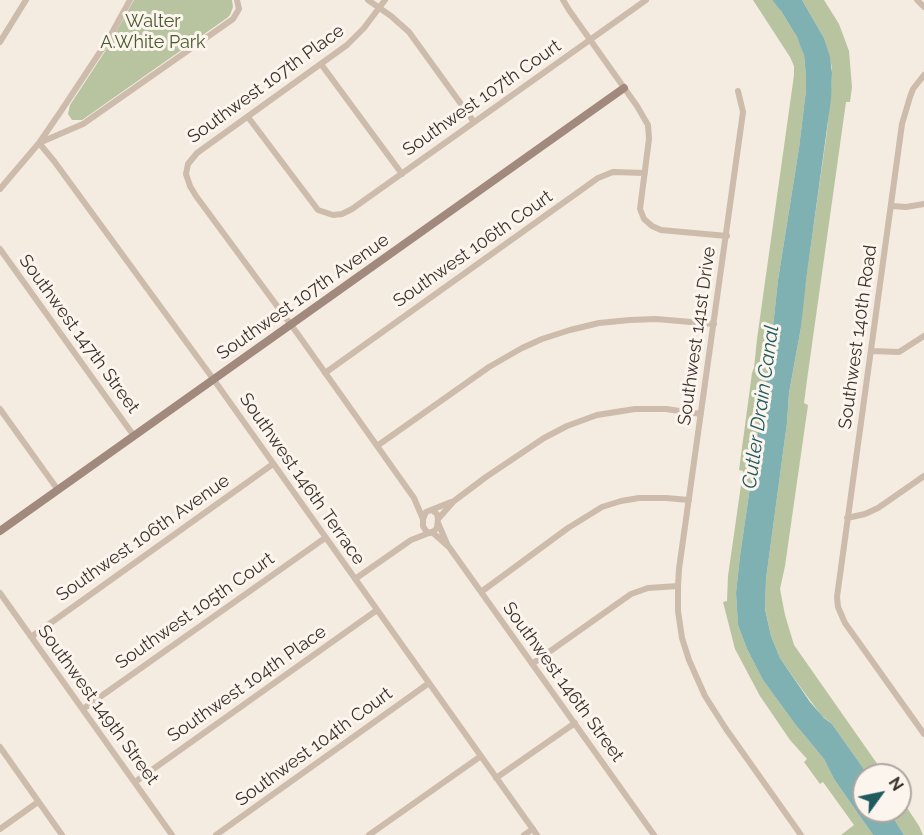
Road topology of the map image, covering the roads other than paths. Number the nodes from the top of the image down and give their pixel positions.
1 (26, 0) edge
2 (130, 0) edge
3 (368, 0) edge
4 (385, 0) edge
5 (563, 0) edge
6 (646, 0) edge
7 (917, 0) edge
8 (238, 3) edge
9 (924, 7) edge
10 (380, 8) junction
11 (590, 40) junction
12 (0, 42) edge
13 (321, 64) junction
14 (924, 75) edge
15 (624, 88) junction
16 (738, 91) dead end
17 (248, 117) junction
18 (474, 122) junction
19 (39, 143) junction
20 (645, 173) junction
21 (402, 174) junction
22 (0, 189) edge
23 (924, 204) edge
24 (892, 206) junction
25 (727, 236) junction
26 (0, 249) edge
27 (714, 324) junction
28 (291, 325) junction
29 (924, 336) edge
30 (872, 351) junction
31 (325, 373) junction
32 (214, 380) junction
33 (0, 409) edge
34 (701, 414) junction
35 (134, 436) junction
36 (377, 446) junction
37 (273, 464) junction
38 (924, 476) edge
39 (58, 490) junction
40 (414, 498) junction
41 (689, 500) junction
42 (454, 501) junction
43 (431, 510) junction
44 (847, 519) junction
45 (423, 521) junction
46 (438, 521) junction
47 (0, 531) edge
48 (431, 532) junction
49 (325, 538) junction
50 (411, 540) junction
51 (449, 547) junction
52 (355, 579) junction
53 (678, 586) junction
54 (481, 592) junction
55 (0, 593) edge
56 (377, 610) junction
57 (31, 637) junction
58 (532, 664) junction
59 (429, 683) junction
60 (83, 709) junction
61 (574, 723) junction
62 (924, 734) edge
63 (0, 747) edge
64 (481, 756) junction
65 (496, 778) junction
66 (135, 782) junction
67 (38, 802) junction
68 (0, 829) edge
69 (533, 829) junction
70 (62, 835) edge
71 (172, 835) edge
72 (216, 835) edge
73 (369, 835) edge
74 (524, 835) edge
75 (537, 835) edge
76 (654, 835) edge
77 (801, 835) edge

1 - 12 street
2 - 19 street
3 - 10 street
4 - 10 street, Southwest 107th Place
5 - 11 street
6 - 11 street, Southwest 107th Court
7 - 9 street
8 - 19 street
10 - 13 street, Southwest 107th Place
10 - 18 street
11 - 15 street
11 - 18 street, Southwest 107th Court
13 - 17 street, Southwest 107th Place
13 - 21 street
14 - 24 street, Southwest 140th Road
15 - 20 street
15 - 28 street, Southwest 107th Avenue
16 - 25 street, Southwest 141st Drive
17 - 21 street, Southwest 107th Court
17 - 28 street, Southwest 107th Place
18 - 21 street, Southwest 107th Court
19 - 22 street
19 - 32 street, Southwest 146th Terrace
20 - 25 street
20 - 31 street, Southwest 106th Court
23 - 24 street
24 - 30 street, Southwest 140th Road
25 - 27 street, Southwest 141st Drive
26 - 35 street, Southwest 147th Street
27 - 34 street, Southwest 141st Drive
27 - 36 street
28 - 31 street
28 - 32 street, Southwest 107th Avenue
29 - 30 street
30 - 44 street, Southwest 140th Road
31 - 36 street
32 - 35 street, Southwest 107th Avenue
32 - 37 street, Southwest 146th Terrace
33 - 39 street
34 - 41 street, Southwest 141st Drive
34 - 42 street
35 - 39 street, Southwest 107th Avenue
36 - 40 street
37 - 49 street, Southwest 146th Terrace
37 - 57 street, Southwest 106th Avenue
38 - 44 street
39 - 47 street, Southwest 107th Avenue
40 - 43 street
40 - 45 street
41 - 53 street, Southwest 141st Drive
41 - 54 street
42 - 43 street
42 - 46 street
43 - 45 street
43 - 46 street
44 - 62 street, Southwest 140th Road
45 - 48 street
45 - 50 street
46 - 48 street
46 - 51 street, Southwest 146th Street
48 - 50 street
48 - 51 street, Southwest 146th Street
49 - 52 street, Southwest 146th Terrace
49 - 60 street, Southwest 105th Court
50 - 52 street
51 - 54 street, Southwest 146th Street
52 - 56 street, Southwest 146th Terrace
53 - 58 street
53 - 77 street, Southwest 141st Drive
54 - 58 street, Southwest 146th Street
55 - 57 street, Southwest 149th Street
56 - 59 street, Southwest 146th Terrace
56 - 66 street, Southwest 104th Place
57 - 60 street, Southwest 149th Street
58 - 61 street, Southwest 146th Street
59 - 64 street, Southwest 146th Terrace
59 - 72 street, Southwest 104th Court
60 - 66 street, Southwest 149th Street
61 - 65 street
61 - 76 street, Southwest 146th Street
63 - 67 street
64 - 65 street, Southwest 146th Terrace
64 - 73 street
65 - 69 street, Southwest 146th Terrace
66 - 71 street, Southwest 149th Street
67 - 68 street
67 - 70 street
69 - 74 street
69 - 75 street, Southwest 146th Terrace

